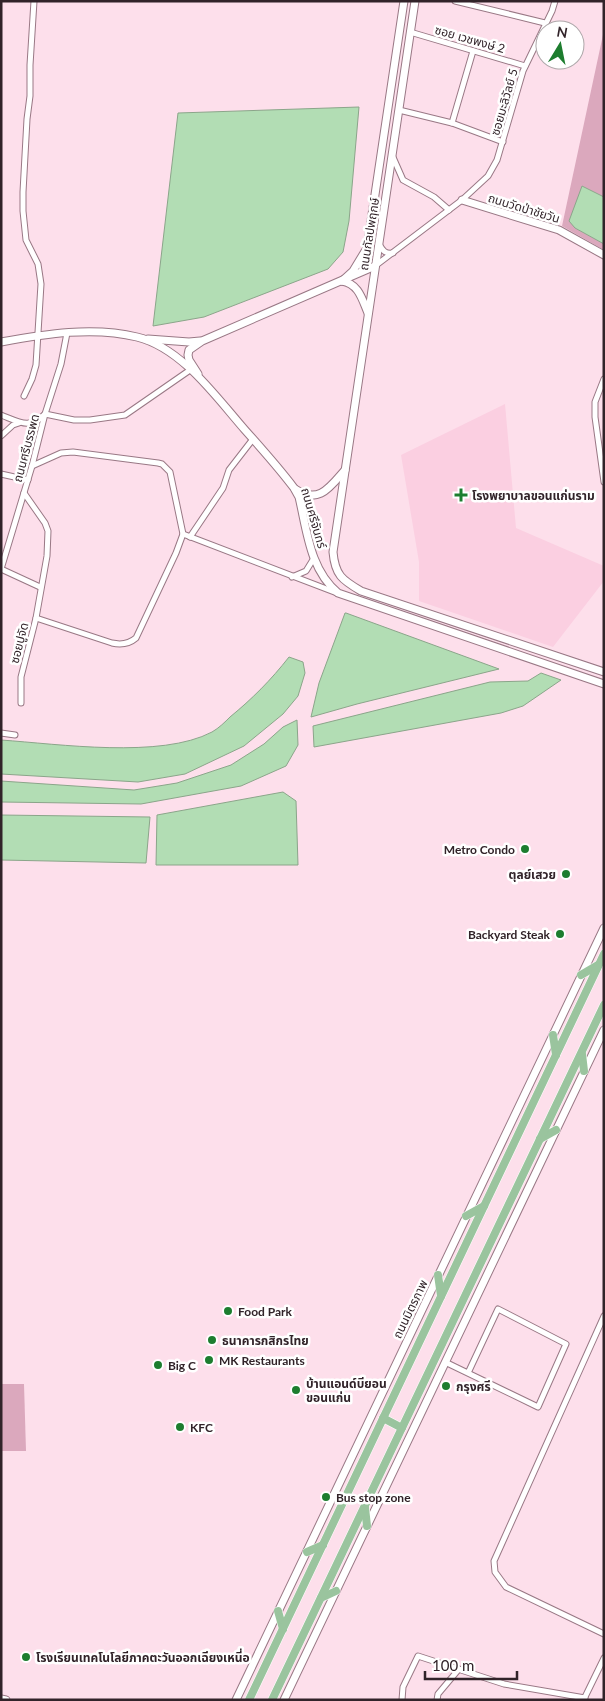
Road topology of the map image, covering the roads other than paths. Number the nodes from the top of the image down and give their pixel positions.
1 (34, 1) edge
2 (404, 1) edge
3 (415, 1) edge
4 (455, 1) edge
5 (555, 1) edge
6 (547, 20) edge
7 (535, 21) edge
8 (410, 32) junction
9 (535, 44) edge
10 (473, 51) junction
11 (525, 66) junction
12 (399, 110) junction
13 (452, 123) junction
14 (503, 142) junction
15 (392, 154) junction
16 (376, 191) junction
17 (386, 193) junction
18 (462, 200) junction
19 (449, 210) junction
20 (379, 243) junction
21 (394, 253) junction
22 (604, 255) edge
23 (375, 266) junction
24 (342, 281) junction
25 (368, 314) junction
26 (68, 332) junction
27 (37, 336) junction
28 (143, 339) junction
29 (202, 341) junction
30 (1, 342) edge
31 (190, 370) junction
32 (199, 377) junction
33 (604, 379) edge
34 (24, 396) dead end
35 (45, 414) junction
36 (1, 415) edge
37 (20, 423) junction
38 (1, 436) edge
39 (253, 439) junction
40 (32, 466) junction
41 (345, 469) junction
42 (1, 474) edge
43 (28, 480) junction
44 (604, 482) edge
45 (294, 488) junction
46 (24, 493) junction
47 (183, 534) junction
48 (190, 536) junction
49 (314, 558) junction
50 (1, 569) edge
51 (292, 577) junction
52 (40, 587) junction
53 (338, 593) junction
54 (36, 618) junction
55 (604, 672) edge
56 (604, 684) edge
57 (21, 703) dead end
58 (1, 733) edge
59 (15, 735) dead end
60 (604, 928) edge
61 (604, 954) edge
62 (598, 965) junction
63 (582, 975) junction
64 (604, 1005) edge
65 (604, 1030) edge
66 (553, 1035) junction
67 (582, 1052) junction
68 (556, 1055) junction
69 (584, 1071) junction
70 (556, 1130) junction
71 (540, 1139) junction
72 (484, 1205) junction
73 (466, 1216) junction
74 (438, 1276) junction
75 (441, 1296) junction
76 (604, 1316) edge
77 (446, 1362) junction
78 (468, 1373) junction
79 (383, 1418) junction
80 (402, 1428) junction
81 (365, 1506) junction
82 (367, 1526) junction
83 (323, 1545) junction
84 (306, 1552) junction
85 (336, 1591) junction
86 (321, 1598) junction
87 (278, 1612) junction
88 (283, 1629) junction
89 (604, 1634) edge
90 (604, 1658) edge
91 (458, 1669) junction
92 (584, 1699) edge
93 (236, 1700) edge
94 (249, 1700) edge
95 (272, 1700) edge
96 (284, 1700) edge
97 (402, 1700) edge
98 (437, 1700) edge

1 - 27 street
2 - 16 main road, ถนนกัลปพฤกษ์
3 - 8 main road, ถนนกัลปพฤกษ์
4 - 7 street
5 - 6 street, ซอยมะลิวัลย์ 5
8 - 10 street, ซอย เวชพงษ์ 2
8 - 12 main road, ถนนกัลปพฤกษ์
9 - 11 street, ซอยมะลิวัลย์ 5
10 - 11 street, ซอย เวชพงษ์ 2
10 - 13 street
11 - 14 street, ซอยมะลิวัลย์ 5
12 - 13 street
12 - 15 main road, ถนนกัลปพฤกษ์
13 - 14 street
14 - 18 street, ซอยมะลิวัลย์ 5
15 - 17 main road, ถนนกัลปพฤกษ์
15 - 19 street
16 - 17 main road
16 - 24 main road, ถนนกัลปพฤกษ์
17 - 20 main road, ถนนกัลปพฤกษ์
18 - 19 street, ซอยมะลิวัลย์ 5
18 - 22 main road, ถนนวัดป่าชัยวัน
19 - 21 street, ซอยมะลิวัลย์ 5
20 - 21 street
20 - 23 main road, ถนนกัลปพฤกษ์
21 - 23 street, ซอยมะลิวัลย์ 5
23 - 24 main road
23 - 25 main road, ถนนกัลปพฤกษ์
24 - 25 main road
24 - 29 main road
25 - 41 main road, ถนนกัลปพฤกษ์
26 - 27 main road, ถนนศรีจันทร์
26 - 28 main road, ถนนศรีจันทร์
26 - 35 street, ถนนศรีบรรพด
27 - 30 main road, ถนนศรีจันทร์
27 - 34 street
28 - 29 main road
28 - 31 main road, ถนนศรีจันทร์
29 - 32 main road
31 - 32 main road, ถนนศรีจันทร์
31 - 35 street
32 - 39 main road, ถนนศรีจันทร์
33 - 44 street
35 - 37 street
35 - 40 street, ถนนศรีบรรพด
36 - 37 street
37 - 38 street
39 - 45 main road, ถนนศรีจันทร์
39 - 48 street
40 - 43 street, ถนนศรีบรรพด
40 - 47 street
41 - 45 main road
41 - 55 main road, ถนนกัลปพฤกษ์
42 - 43 street
43 - 46 street, ถนนศรีบรรพด
45 - 49 main road, ถนนศรีจันทร์
46 - 50 street, ถนนศรีบรรพด
46 - 52 street, ซอยปูจัด
47 - 48 street
47 - 54 street
48 - 51 street
49 - 51 street
49 - 53 main road, ถนนศรีจันทร์
50 - 52 street
51 - 53 street
52 - 54 street, ซอยปูจัด
53 - 56 main road, ถนนศรีจันทร์
54 - 57 street, ซอยปูจัด
58 - 59 street
60 - 63 main road, ถนนมิตรภาพ
61 - 62 main road, ถนนมิตรภาพ
62 - 63 main road
62 - 68 main road, ถนนมิตรภาพ
63 - 66 main road, ถนนมิตรภาพ
64 - 67 main road
65 - 69 main road
66 - 68 main road
66 - 73 main road, ถนนมิตรภาพ
67 - 69 main road
67 - 71 main road
68 - 72 main road, ถนนมิตรภาพ
69 - 70 main road
70 - 71 main road
70 - 77 main road
71 - 80 main road
72 - 73 main road
72 - 75 main road, ถนนมิตรภาพ
73 - 74 main road, ถนนมิตรภาพ
74 - 75 main road
74 - 84 main road, ถนนมิตรภาพ
75 - 79 main road, ถนนมิตรภาพ
76 - 89 street
77 - 78 street
77 - 82 main road
78 - 78 street
79 - 80 main road
79 - 83 main road, ถนนมิตรภาพ
80 - 81 main road
81 - 82 main road
81 - 86 main road
82 - 85 main road
83 - 84 main road
83 - 88 main road, ถนนมิตรภาพ
84 - 87 main road, ถนนมิตรภาพ
85 - 86 main road
85 - 96 main road
86 - 95 main road
87 - 88 main road
87 - 93 main road, ถนนมิตรภาพ
88 - 94 main road, ถนนมิตรภาพ
90 - 92 street
91 - 92 street
91 - 97 street
91 - 98 street

